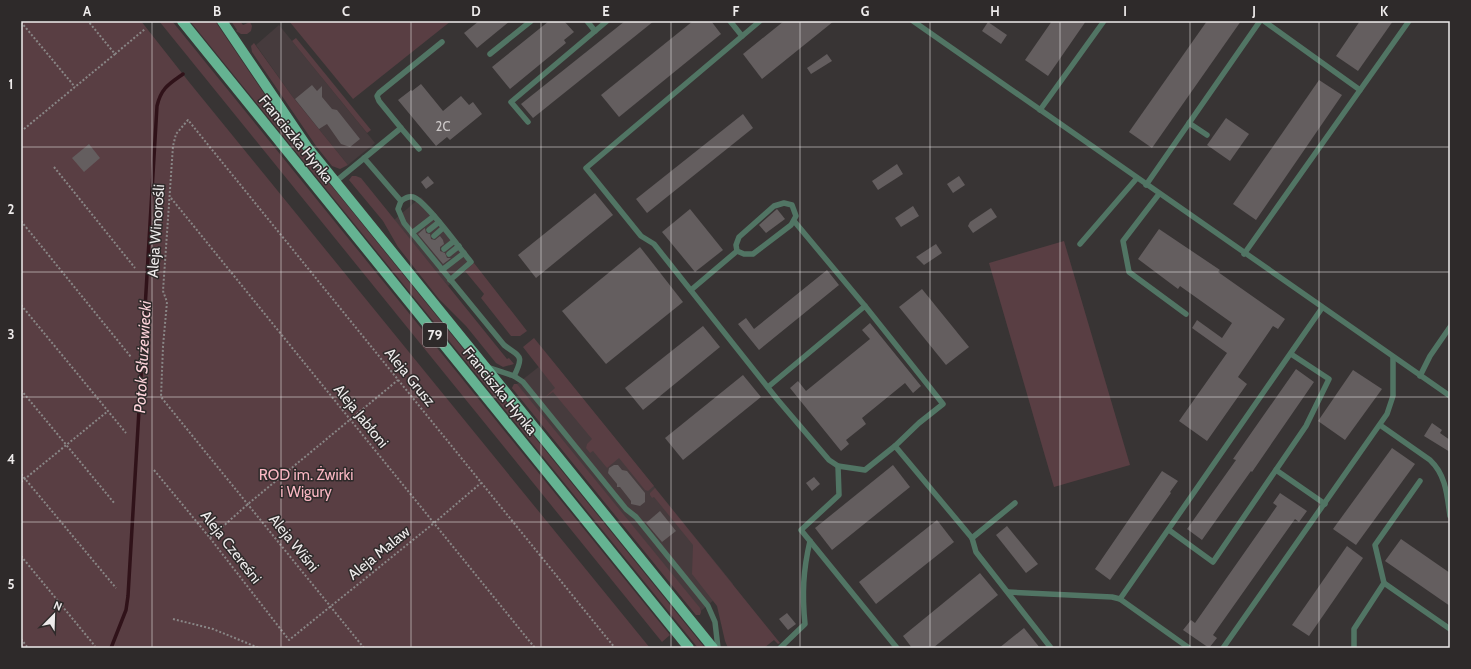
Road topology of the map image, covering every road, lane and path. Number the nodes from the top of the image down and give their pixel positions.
1 (88, 21) edge
2 (182, 21) edge
3 (222, 21) edge
4 (531, 21) edge
5 (587, 21) edge
6 (607, 21) edge
7 (730, 21) edge
8 (760, 21) edge
9 (913, 21) edge
10 (1104, 21) edge
11 (1260, 21) edge
12 (1264, 21) edge
13 (1409, 21) edge
14 (21, 22) edge
15 (145, 29) dead end
16 (595, 31) junction
17 (742, 36) junction
18 (442, 42) dead end
19 (115, 54) junction
20 (490, 54) dead end
21 (75, 87) junction
22 (1360, 90) junction
23 (1040, 110) junction
24 (188, 120) joint
25 (528, 122) dead end
26 (1189, 123) junction
27 (402, 128) junction
28 (24, 129) dead end
29 (1207, 135) dead end
30 (418, 149) dead end
31 (364, 158) junction
32 (54, 167) dead end
33 (1137, 178) junction
34 (335, 182) junction
35 (1146, 185) junction
36 (1159, 194) junction
37 (170, 198) junction
38 (401, 201) junction
39 (434, 216) junction
40 (21, 221) edge
41 (794, 221) junction
42 (439, 222) junction
43 (444, 228) junction
44 (429, 230) dead end
45 (412, 233) junction
46 (434, 236) dead end
47 (454, 241) junction
48 (1080, 244) dead end
49 (459, 246) junction
50 (444, 249) dead end
51 (737, 251) junction
52 (464, 253) junction
53 (448, 254) dead end
54 (1244, 254) junction
55 (135, 268) dead end
56 (442, 270) junction
57 (450, 280) junction
58 (691, 290) junction
59 (21, 305) edge
60 (865, 306) junction
61 (1322, 308) junction
62 (1186, 314) dead end
63 (1450, 327) edge
64 (1291, 354) junction
65 (131, 357) dead end
66 (1393, 357) junction
67 (484, 366) junction
68 (514, 376) junction
69 (1420, 376) junction
70 (398, 380) junction
71 (768, 387) junction
72 (21, 390) edge
73 (161, 396) joint
74 (1450, 396) edge
75 (108, 411) junction
76 (350, 419) junction
77 (1380, 425) junction
78 (126, 433) dead end
79 (66, 445) junction
80 (895, 446) junction
81 (838, 466) junction
82 (154, 470) dead end
83 (1276, 470) junction
84 (21, 474) edge
85 (25, 479) junction
86 (1420, 481) dead end
87 (21, 482) edge
88 (482, 483) junction
89 (1015, 503) dead end
90 (115, 504) dead end
91 (248, 504) junction
92 (1325, 504) junction
93 (1450, 516) edge
94 (434, 523) junction
95 (1169, 530) junction
96 (210, 538) junction
97 (972, 538) junction
98 (810, 541) junction
99 (21, 556) edge
100 (1384, 583) junction
101 (116, 588) dead end
102 (1008, 592) junction
103 (1120, 599) junction
104 (330, 606) junction
105 (173, 618) dead end
106 (1450, 629) edge
107 (21, 639) edge
108 (289, 640) joint
109 (95, 646) dead end
110 (28, 648) edge
111 (259, 648) edge
112 (364, 648) edge
113 (535, 648) edge
114 (614, 648) edge
115 (689, 648) edge
116 (713, 648) edge
117 (718, 648) edge
118 (780, 648) edge
119 (897, 648) edge
120 (1051, 648) edge
121 (1189, 648) edge
122 (1223, 648) edge
123 (1354, 648) edge

1 - 19 path
2 - 115 main road, Franciszka Hynka / 79
3 - 34 main road, Franciszka Hynka / 79
4 - 20 lane
5 - 16 lane
6 - 16 lane
7 - 17 lane
8 - 17 lane
9 - 23 lane
10 - 23 lane
11 - 26 lane
12 - 22 lane
13 - 22 lane
14 - 21 path
15 - 19 path
16 - 25 lane
17 - 58 lane
18 - 27 lane
19 - 21 path
21 - 28 path
22 - 54 lane
23 - 33 lane
24 - 37 path, Aleja Winorośli
24 - 70 path, Aleja Grusz
26 - 29 lane
26 - 35 lane
27 - 30 lane
27 - 31 lane
31 - 34 lane
31 - 38 lane
32 - 55 path
33 - 35 lane
33 - 48 lane
34 - 67 main road, Franciszka Hynka / 79
35 - 36 lane
36 - 54 lane
36 - 62 lane
37 - 73 path, Aleja Winorośli
37 - 76 path, Aleja Jabłoni
38 - 39 lane
38 - 45 lane
39 - 42 lane
39 - 45 lane
40 - 65 path
41 - 51 lane
41 - 51 lane
41 - 60 lane
42 - 43 lane
42 - 44 lane
43 - 46 lane
43 - 47 lane
45 - 56 lane
47 - 49 lane
47 - 50 lane
49 - 52 lane
49 - 53 lane
51 - 58 lane
52 - 56 lane
52 - 57 lane
54 - 61 lane
56 - 57 lane
57 - 68 lane
58 - 71 lane
59 - 75 path
60 - 71 lane
60 - 80 lane
61 - 64 lane
61 - 66 lane
63 - 69 lane
64 - 83 lane
64 - 95 lane
66 - 69 lane
66 - 77 lane
67 - 68 lane
67 - 116 main road, Franciszka Hynka / 79
68 - 117 lane
69 - 74 lane
70 - 76 path
70 - 88 path, Aleja Grusz
71 - 81 lane
72 - 79 path
73 - 91 path, Aleja Wiśni
75 - 78 path
75 - 79 path
76 - 91 path
76 - 94 path, Aleja Jabłoni
77 - 92 lane
77 - 93 lane
79 - 85 path
79 - 90 path
80 - 81 lane
80 - 97 lane
81 - 98 lane
82 - 96 path, Aleja Czereśni
83 - 92 lane
83 - 95 lane
84 - 85 path
85 - 87 path
85 - 101 path
86 - 100 lane
88 - 94 path, Aleja Malaw
88 - 114 path, Aleja Grusz
89 - 97 lane
91 - 96 path
91 - 104 path, Aleja Wiśni
92 - 122 lane
94 - 104 path, Aleja Malaw
94 - 113 path, Aleja Jabłoni
95 - 103 lane
96 - 108 path, Aleja Czereśni
97 - 102 lane
98 - 118 lane
98 - 119 lane
99 - 109 path
100 - 106 lane
100 - 123 lane
102 - 103 lane
102 - 120 lane
103 - 121 lane
104 - 108 path, Aleja Malaw
104 - 112 path, Aleja Wiśni
105 - 111 path
107 - 110 path

